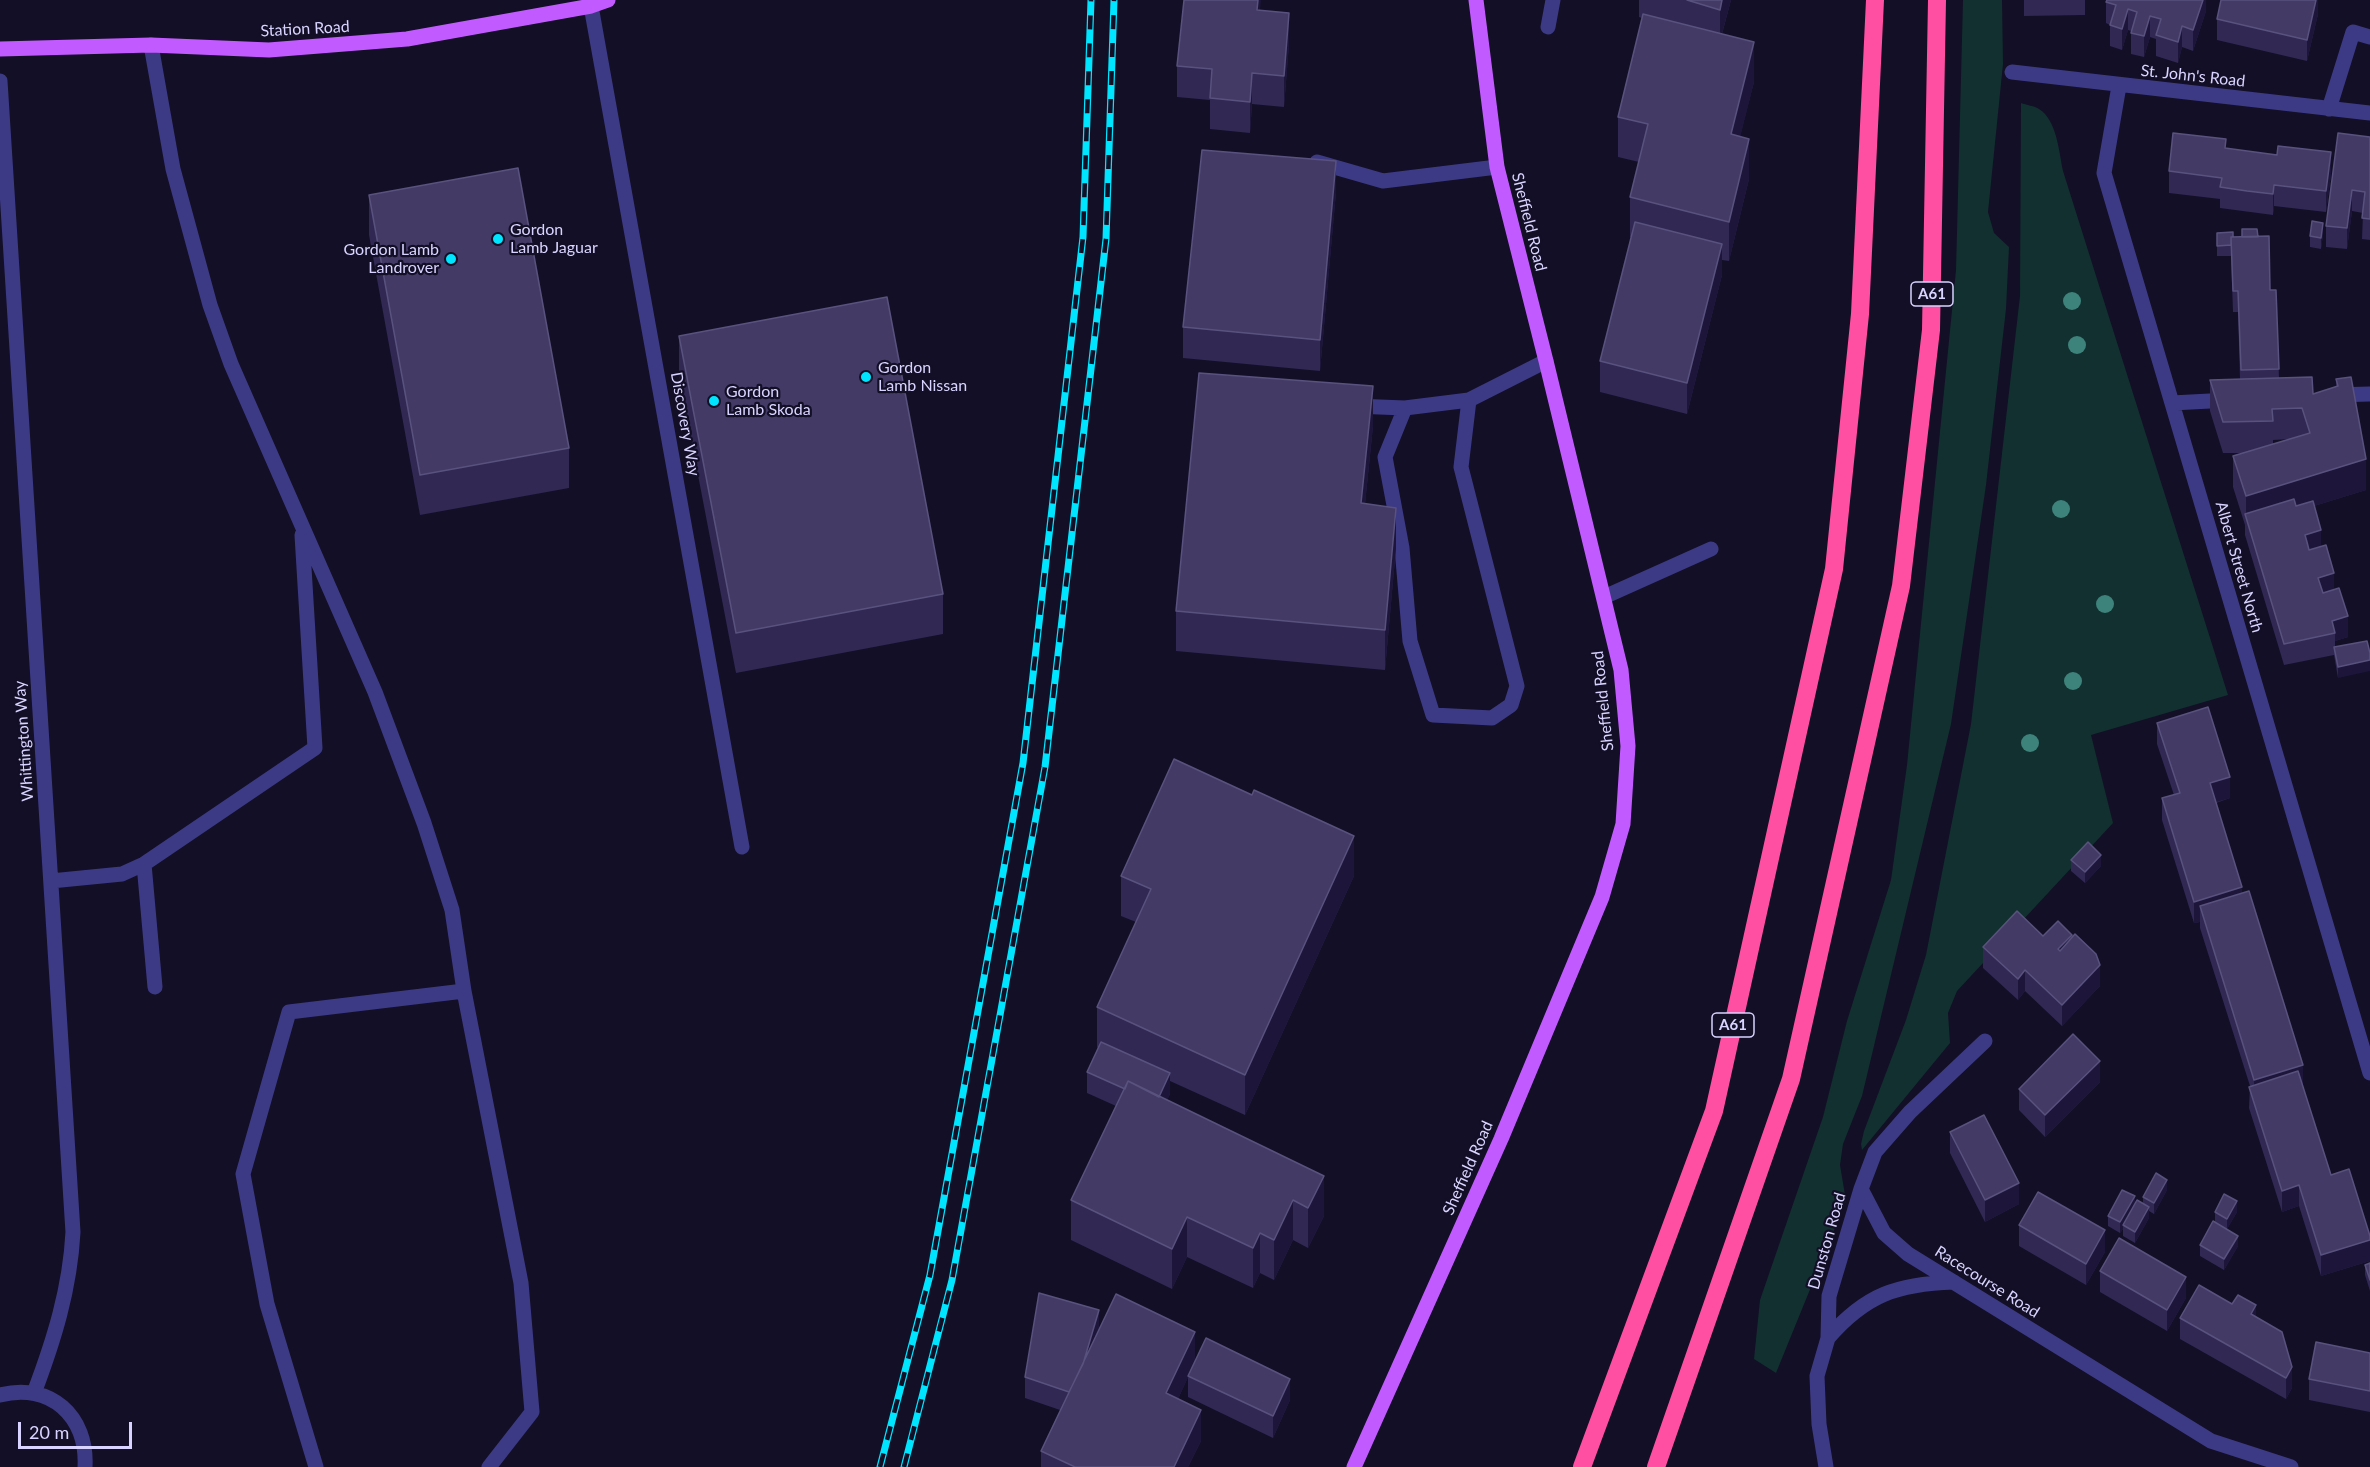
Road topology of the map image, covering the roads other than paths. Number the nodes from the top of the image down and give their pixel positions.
1 (609, 0) edge
2 (1476, 0) edge
3 (1553, 0) edge
4 (1875, 0) edge
5 (1937, 0) edge
6 (591, 6) junction
7 (1548, 27) dead end
8 (2370, 37) edge
9 (151, 45) junction
10 (0, 49) edge
11 (2012, 72) dead end
12 (0, 81) edge
13 (2119, 86) junction
14 (2329, 109) junction
15 (2370, 113) edge
16 (1299, 161) edge
17 (1497, 167) junction
18 (1546, 361) junction
19 (2370, 394) edge
20 (2325, 396) edge
21 (2245, 399) edge
22 (1469, 400) junction
23 (2172, 403) junction
24 (1336, 405) edge
25 (1405, 408) junction
26 (301, 524) junction
27 (1711, 549) dead end
28 (1604, 597) junction
29 (742, 847) dead end
30 (144, 864) junction
31 (51, 881) junction
32 (155, 987) dead end
33 (464, 991) junction
34 (1984, 1041) dead end
35 (2367, 1058) edge
36 (2370, 1073) edge
37 (1861, 1189) junction
38 (1954, 1282) junction
39 (1828, 1338) junction
40 (34, 1393) junction
41 (0, 1395) edge
42 (85, 1467) edge
43 (316, 1467) edge
44 (489, 1467) edge
45 (1354, 1467) edge
46 (1582, 1467) edge
47 (1656, 1467) edge
48 (1826, 1467) edge
49 (2291, 1467) edge

1 - 6 main road, Station Road
2 - 17 main road, Sheffield Road
3 - 7 street
4 - 46 highway, A61
5 - 47 highway, A61
6 - 9 main road, Station Road
6 - 29 street, Discovery Way
8 - 14 street
9 - 10 main road, Station Road
9 - 26 street
11 - 13 street, St. John's Road
12 - 31 street, Whittington Way
13 - 14 street, St. John's Road
13 - 23 street, Albert Street North
14 - 15 street, St. John's Road
16 - 17 street
17 - 18 main road, Sheffield Road
18 - 22 street
18 - 28 main road, Sheffield Road
19 - 20 street
21 - 23 street
22 - 25 street
22 - 25 street
23 - 35 street, Albert Street North
24 - 25 street
26 - 30 street
26 - 33 street
27 - 28 street
28 - 45 main road, Sheffield Road
30 - 31 street
30 - 32 street
31 - 40 street, Whittington Way
33 - 43 street
33 - 44 street
34 - 37 street
35 - 36 street, Albert Street North
37 - 38 street, Racecourse Road
37 - 39 street, Dunston Road
38 - 39 street, Dunston Road
38 - 49 street, Racecourse Road
39 - 48 street, Dunston Road
40 - 41 street
40 - 42 street

